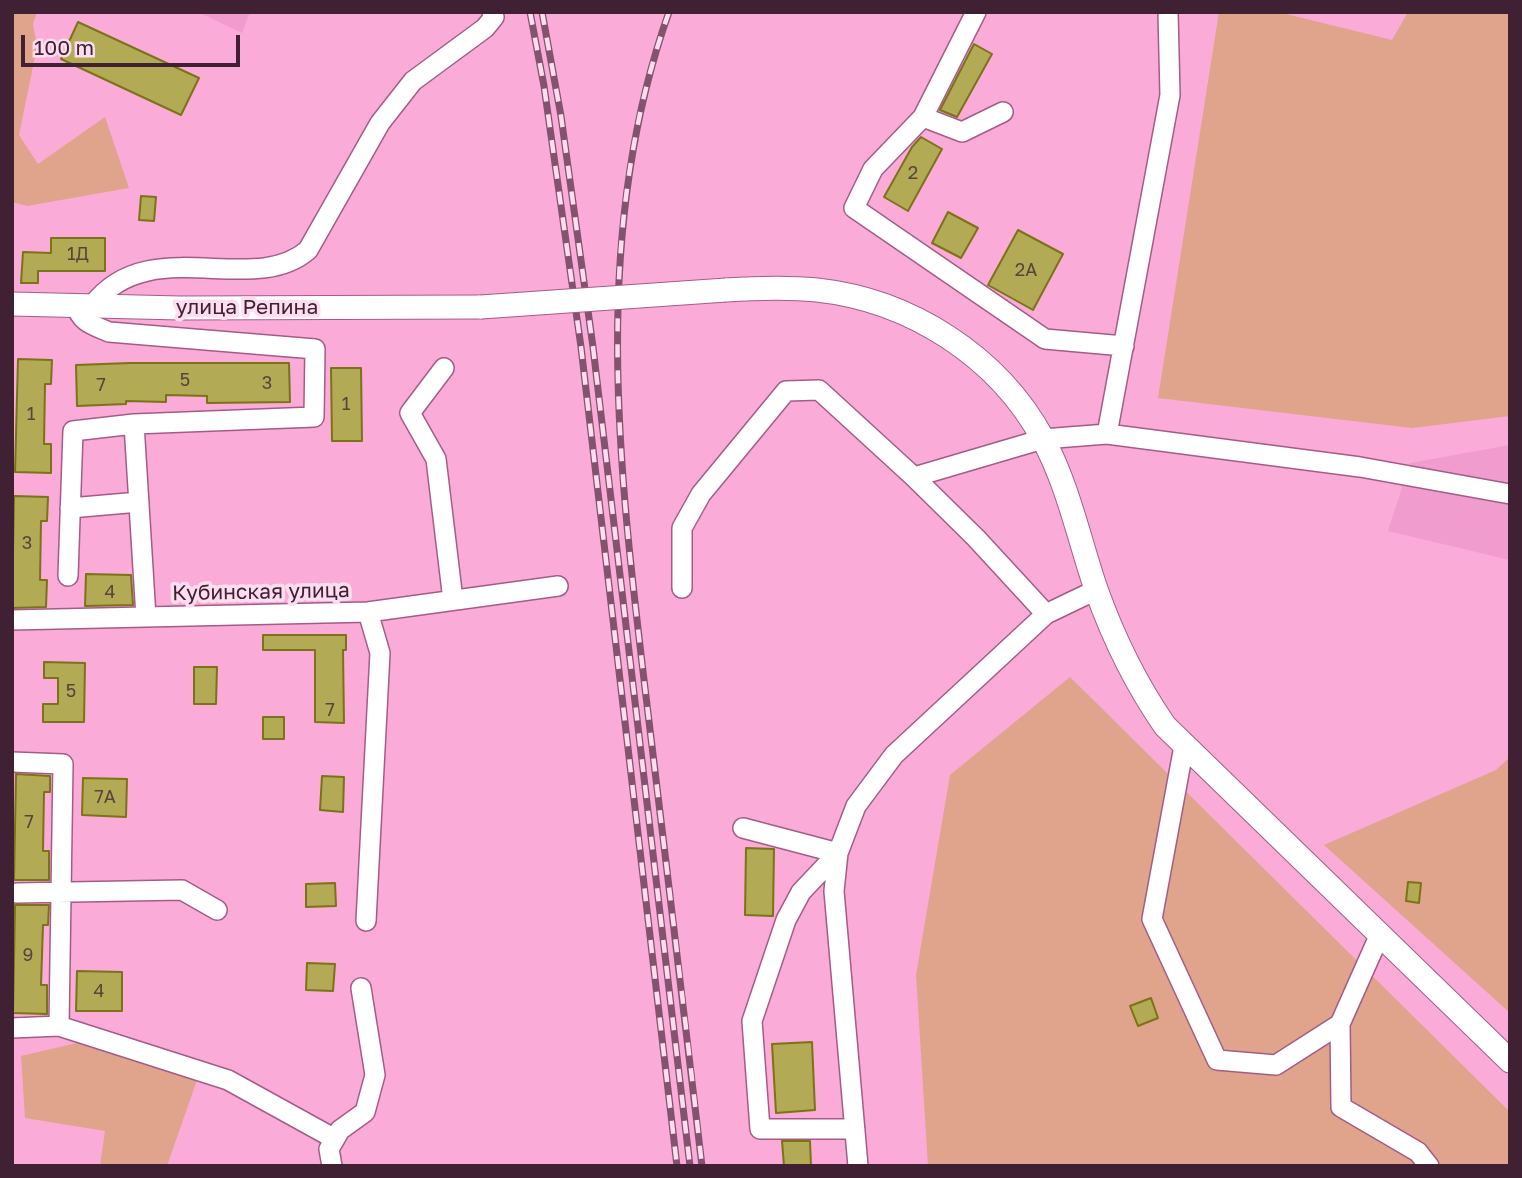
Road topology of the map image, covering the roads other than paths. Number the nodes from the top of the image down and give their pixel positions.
1 (492, 12) edge
2 (976, 12) edge
3 (1168, 12) edge
4 (1003, 112) dead end
5 (923, 117) junction
6 (12, 304) edge
7 (84, 305) junction
8 (1124, 345) junction
9 (444, 368) dead end
10 (134, 424) junction
11 (1107, 433) junction
12 (1043, 439) junction
13 (914, 477) junction
14 (1510, 494) edge
15 (139, 502) junction
16 (70, 508) junction
17 (68, 576) dead end
18 (558, 586) dead end
19 (682, 588) dead end
20 (1097, 590) junction
21 (453, 600) junction
22 (368, 612) junction
23 (1045, 614) junction
24 (146, 617) junction
25 (12, 621) edge
26 (1184, 746) junction
27 (12, 762) edge
28 (743, 828) dead end
29 (838, 853) junction
30 (61, 891) junction
31 (16, 892) dead end
32 (217, 910) dead end
33 (366, 920) dead end
34 (1380, 933) junction
35 (361, 988) dead end
36 (1340, 1024) junction
37 (59, 1026) junction
38 (12, 1028) edge
39 (1510, 1061) edge
40 (855, 1129) junction
41 (335, 1139) junction
42 (332, 1166) edge
43 (858, 1166) edge
44 (1429, 1166) edge

1 - 7 street
2 - 5 street
3 - 8 street
4 - 5 street
5 - 8 street
6 - 7 main road, улица Репина
7 - 10 street
7 - 12 main road, улица Репина, bridge
8 - 11 street
9 - 21 street
10 - 15 street
10 - 16 street
11 - 12 street
11 - 14 street
12 - 13 street
12 - 20 main road, улица Репина
13 - 19 street
13 - 23 street
15 - 16 street
15 - 24 street
16 - 17 street
18 - 21 street
20 - 23 street
20 - 26 main road, улица Репина
21 - 22 street
22 - 24 street, Кубинская улица
22 - 33 street, Кубинская улица
23 - 29 street
24 - 25 street, Кубинская улица
26 - 34 main road, улица Репина
26 - 36 street
27 - 30 street
28 - 29 street
29 - 40 street
29 - 40 street
30 - 31 street
30 - 32 street
30 - 37 street
34 - 36 street
34 - 39 main road, улица Репина
35 - 41 street
36 - 44 street
37 - 38 street
37 - 41 street
40 - 43 street
41 - 42 street

